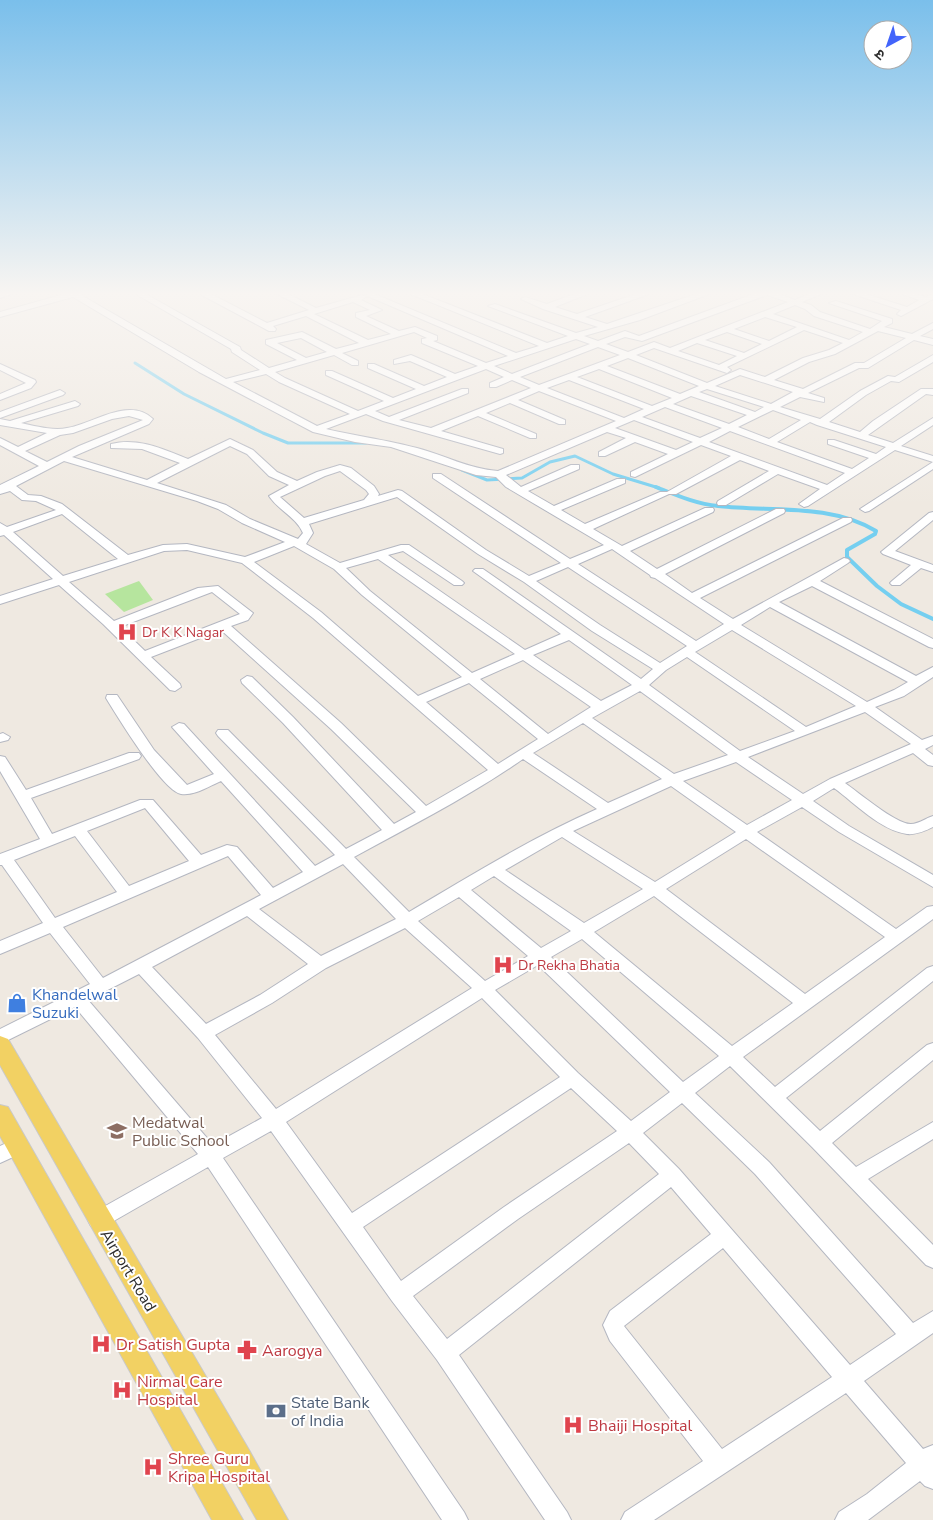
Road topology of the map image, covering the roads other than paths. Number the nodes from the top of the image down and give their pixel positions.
1 (193, 364) edge
2 (257, 364) edge
3 (292, 364) edge
4 (424, 364) edge
5 (481, 364) edge
6 (492, 364) edge
7 (546, 364) edge
8 (605, 364) edge
9 (651, 364) edge
10 (707, 364) edge
11 (727, 364) edge
12 (798, 364) edge
13 (868, 364) edge
14 (923, 364) edge
15 (371, 366) dead end
16 (486, 366) junction
17 (600, 366) junction
18 (0, 367) edge
19 (718, 368) junction
20 (266, 370) junction
21 (329, 373) dead end
22 (737, 374) junction
23 (512, 377) junction
24 (570, 377) junction
25 (456, 378) junction
26 (766, 380) junction
27 (224, 382) junction
28 (446, 382) junction
29 (493, 384) dead end
30 (708, 386) junction
31 (539, 388) junction
32 (426, 390) junction
33 (933, 392) edge
34 (60, 393) dead end
35 (692, 393) junction
36 (801, 393) junction
37 (0, 396) edge
38 (681, 398) junction
39 (511, 400) junction
40 (821, 400) dead end
41 (394, 402) junction
42 (75, 404) dead end
43 (665, 404) junction
44 (772, 407) junction
45 (652, 409) junction
46 (477, 412) junction
47 (361, 413) junction
48 (0, 415) edge
49 (755, 415) junction
50 (634, 417) junction
51 (810, 419) junction
52 (390, 420) junction
53 (624, 421) junction
54 (0, 422) edge
55 (562, 422) dead end
56 (933, 422) edge
57 (10, 423) junction
58 (820, 423) junction
59 (729, 428) junction
60 (608, 429) junction
61 (316, 430) junction
62 (60, 431) junction
63 (432, 431) junction
64 (848, 432) junction
65 (533, 436) dead end
66 (861, 436) junction
67 (634, 438) junction
68 (0, 441) edge
69 (701, 442) junction
70 (831, 442) junction
71 (768, 443) junction
72 (114, 446) dead end
73 (896, 447) junction
74 (18, 450) junction
75 (500, 451) dead end
76 (602, 454) dead end
77 (676, 454) junction
78 (739, 456) junction
79 (808, 457) junction
80 (876, 457) junction
81 (63, 458) junction
82 (933, 458) edge
83 (190, 463) junction
84 (933, 465) edge
85 (48, 466) junction
86 (575, 467) dead end
87 (777, 470) junction
88 (854, 473) junction
89 (635, 474) dead end
90 (437, 476) dead end
91 (508, 482) junction
92 (622, 482) dead end
93 (148, 483) junction
94 (297, 485) junction
95 (1, 489) edge
96 (828, 489) junction
97 (368, 502) junction
98 (722, 503) dead end
99 (804, 504) dead end
100 (865, 508) dead end
101 (553, 510) junction
102 (709, 510) dead end
103 (62, 511) junction
104 (780, 512) dead end
105 (933, 515) edge
106 (847, 520) dead end
107 (302, 522) junction
108 (584, 529) junction
109 (2, 530) edge
110 (298, 543) junction
111 (617, 548) junction
112 (380, 554) junction
113 (128, 560) junction
114 (246, 561) junction
115 (844, 561) dead end
116 (569, 563) junction
117 (919, 564) junction
118 (338, 567) junction
119 (933, 569) edge
120 (480, 571) dead end
121 (655, 574) junction
122 (528, 580) junction
123 (60, 581) junction
124 (812, 581) junction
125 (458, 583) dead end
126 (896, 583) dead end
127 (691, 598) junction
128 (0, 600) edge
129 (770, 602) junction
130 (223, 625) junction
131 (733, 625) junction
132 (112, 626) junction
133 (569, 635) junction
134 (933, 644) edge
135 (691, 649) junction
136 (523, 655) junction
137 (143, 656) junction
138 (660, 668) junction
139 (933, 671) edge
140 (472, 678) junction
141 (247, 680) dead end
142 (916, 681) junction
143 (641, 685) junction
144 (175, 687) dead end
145 (112, 698) dead end
146 (416, 702) junction
147 (600, 707) junction
148 (866, 707) junction
149 (584, 718) junction
150 (179, 727) dead end
151 (805, 732) junction
152 (223, 733) dead end
153 (547, 740) junction
154 (923, 745) edge
155 (523, 753) junction
156 (134, 756) dead end
157 (739, 757) junction
158 (0, 760) edge
159 (933, 762) edge
160 (497, 771) junction
161 (224, 775) junction
162 (672, 780) junction
163 (835, 782) junction
164 (23, 796) junction
165 (803, 801) junction
166 (607, 809) junction
167 (425, 813) junction
168 (933, 821) edge
169 (77, 829) junction
170 (391, 830) junction
171 (562, 830) junction
172 (745, 833) junction
173 (48, 840) junction
174 (345, 856) junction
175 (3, 859) edge
176 (199, 863) junction
177 (495, 870) junction
178 (314, 874) junction
179 (933, 882) edge
180 (458, 888) junction
181 (655, 888) junction
182 (126, 893) junction
183 (271, 896) junction
184 (248, 909) junction
185 (933, 911) edge
186 (407, 920) junction
187 (53, 926) junction
188 (582, 930) junction
189 (896, 937) junction
190 (0, 948) edge
191 (539, 956) junction
192 (320, 964) junction
193 (141, 966) junction
194 (933, 972) edge
195 (101, 987) junction
196 (483, 990) junction
197 (78, 999) junction
198 (805, 1003) junction
199 (204, 1033) junction
200 (0, 1037) edge
201 (0, 1045) edge
202 (933, 1050) edge
203 (731, 1056) junction
204 (572, 1078) junction
205 (682, 1092) junction
206 (775, 1097) junction
207 (0, 1114) edge
208 (274, 1120) junction
209 (933, 1130) edge
210 (630, 1132) junction
211 (819, 1142) junction
212 (8, 1151) edge
213 (212, 1156) junction
214 (672, 1175) junction
215 (854, 1178) junction
216 (98, 1220) junction
217 (350, 1225) junction
218 (724, 1236) junction
219 (933, 1260) edge
220 (399, 1294) junction
221 (933, 1321) edge
222 (911, 1336) junction
223 (445, 1353) junction
224 (847, 1380) junction
225 (719, 1463) junction
226 (929, 1466) edge
227 (228, 1520) edge
228 (273, 1520) edge
229 (456, 1520) edge
230 (559, 1520) edge
231 (633, 1520) edge
232 (848, 1520) edge

1 - 27 street
2 - 20 street
3 - 20 street
4 - 25 street
5 - 16 street
6 - 16 street
7 - 23 street
8 - 17 street
9 - 30 street
10 - 19 street
11 - 19 street
12 - 26 street
13 - 36 street
14 - 58 street
15 - 32 street
16 - 23 street
16 - 25 street
17 - 24 street
17 - 38 street
18 - 37 street
19 - 22 street
20 - 27 street
20 - 47 street
21 - 41 street
22 - 26 street
22 - 30 street
23 - 29 street
23 - 31 street
24 - 31 street
24 - 45 street
25 - 28 street
26 - 36 street
27 - 61 street
28 - 32 street
28 - 52 street
30 - 35 street
30 - 44 street
31 - 39 street
31 - 53 street
32 - 41 street
33 - 66 street
34 - 48 street
35 - 38 street
35 - 49 street
36 - 40 street
36 - 44 street
38 - 43 street
39 - 46 street
39 - 55 street
41 - 47 street
42 - 57 street
43 - 45 street
43 - 59 street
44 - 49 street
44 - 51 street
45 - 50 street
46 - 63 street
46 - 65 street
47 - 52 street
47 - 61 street
49 - 59 street
50 - 53 street
50 - 69 street
51 - 58 street
51 - 71 street
52 - 63 street
53 - 60 street
54 - 57 street
56 - 73 street
57 - 62 street
58 - 64 street
59 - 69 street
59 - 71 street
60 - 67 street
60 - 91 street
61 - 91 street
62 - 74 street
62 - 81 street
63 - 75 street
64 - 66 street
64 - 70 street
66 - 73 street
67 - 76 street
67 - 77 street
68 - 74 street
69 - 77 street
69 - 78 street
70 - 79 street
70 - 80 street
71 - 79 street
72 - 83 street
73 - 80 street
73 - 82 street
74 - 85 street
77 - 89 street
78 - 87 street
78 - 108 street
79 - 88 street
80 - 88 street
81 - 85 street
81 - 93 street
83 - 93 street
83 - 94 street
84 - 100 street
85 - 95 street
86 - 91 street
87 - 96 street
87 - 98 street
88 - 96 street
90 - 116 street
91 - 101 street
92 - 101 street
93 - 110 street
94 - 97 street
94 - 107 street
95 - 103 street
96 - 99 street
97 - 107 street
97 - 122 street
101 - 108 street
102 - 111 street
103 - 109 street
103 - 113 street
104 - 121 street
105 - 117 street
106 - 127 street
107 - 110 street
108 - 111 street
109 - 123 street
110 - 114 street
110 - 118 street
111 - 116 street
111 - 121 street
112 - 118 street
112 - 125 street
112 - 136 street
113 - 114 street
113 - 123 street
114 - 146 street
115 - 124 street
116 - 122 street
116 - 135 street
117 - 119 street
117 - 126 street
118 - 140 street
120 - 133 street
121 - 127 street
122 - 138 street
123 - 128 street
123 - 132 street
124 - 129 street
124 - 134 street
127 - 131 street
129 - 131 street
129 - 142 street
130 - 132 street
130 - 137 street
130 - 167 street
131 - 135 street
131 - 148 street
132 - 137 street
133 - 136 street
133 - 143 street
135 - 138 street
135 - 151 street
136 - 140 street
136 - 147 street
137 - 144 street
138 - 143 street
139 - 142 street
140 - 146 street
140 - 153 street
141 - 170 street
142 - 148 street
143 - 147 street
143 - 157 street
145 - 161 street
146 - 160 street
147 - 149 street
148 - 151 street
148 - 154 street
149 - 153 street
149 - 162 street
150 - 161 street
151 - 157 street
152 - 174 street
153 - 155 street
154 - 159 street
154 - 163 street
155 - 160 street
155 - 166 street
156 - 164 street
157 - 162 street
157 - 165 street
158 - 164 street
160 - 167 street
161 - 178 street
162 - 166 street
162 - 172 street
163 - 165 street
163 - 168 street
164 - 173 street
165 - 172 street
165 - 179 street
166 - 171 street
167 - 170 street
169 - 173 street
169 - 176 street
169 - 182 street
170 - 174 street
171 - 177 street
171 - 181 street
172 - 181 street
172 - 189 street
173 - 175 street
174 - 178 street
174 - 186 street
175 - 187 street
176 - 182 street
176 - 183 street
177 - 180 street
177 - 188 street
178 - 183 street
180 - 186 street
180 - 191 street
181 - 188 street
181 - 198 street
182 - 187 street
183 - 184 street
184 - 192 street
184 - 193 street
185 - 189 street
186 - 192 street
186 - 196 street
187 - 190 street
187 - 195 street
188 - 191 street
188 - 203 street
189 - 198 street
191 - 196 street
191 - 205 street
192 - 199 street
193 - 195 street
193 - 199 street
194 - 206 street
195 - 197 street
196 - 204 street
196 - 208 street
197 - 200 street
197 - 213 street
198 - 203 street
199 - 208 street
201 - 216 main road, Airport Road
202 - 211 street
203 - 205 street
203 - 206 street
204 - 210 street
204 - 217 street
205 - 210 street
205 - 222 street
206 - 211 street
207 - 212 main road
208 - 213 street
208 - 217 street
209 - 215 street
210 - 214 street
210 - 220 street
211 - 215 street
212 - 227 main road
213 - 216 street
213 - 229 street
214 - 218 street
214 - 223 street
215 - 219 street
216 - 228 main road, Airport Road
217 - 220 street
218 - 224 street
218 - 225 street
220 - 223 street
221 - 222 street
222 - 224 street
223 - 230 street
224 - 225 street
224 - 226 street
225 - 231 street
226 - 232 street

